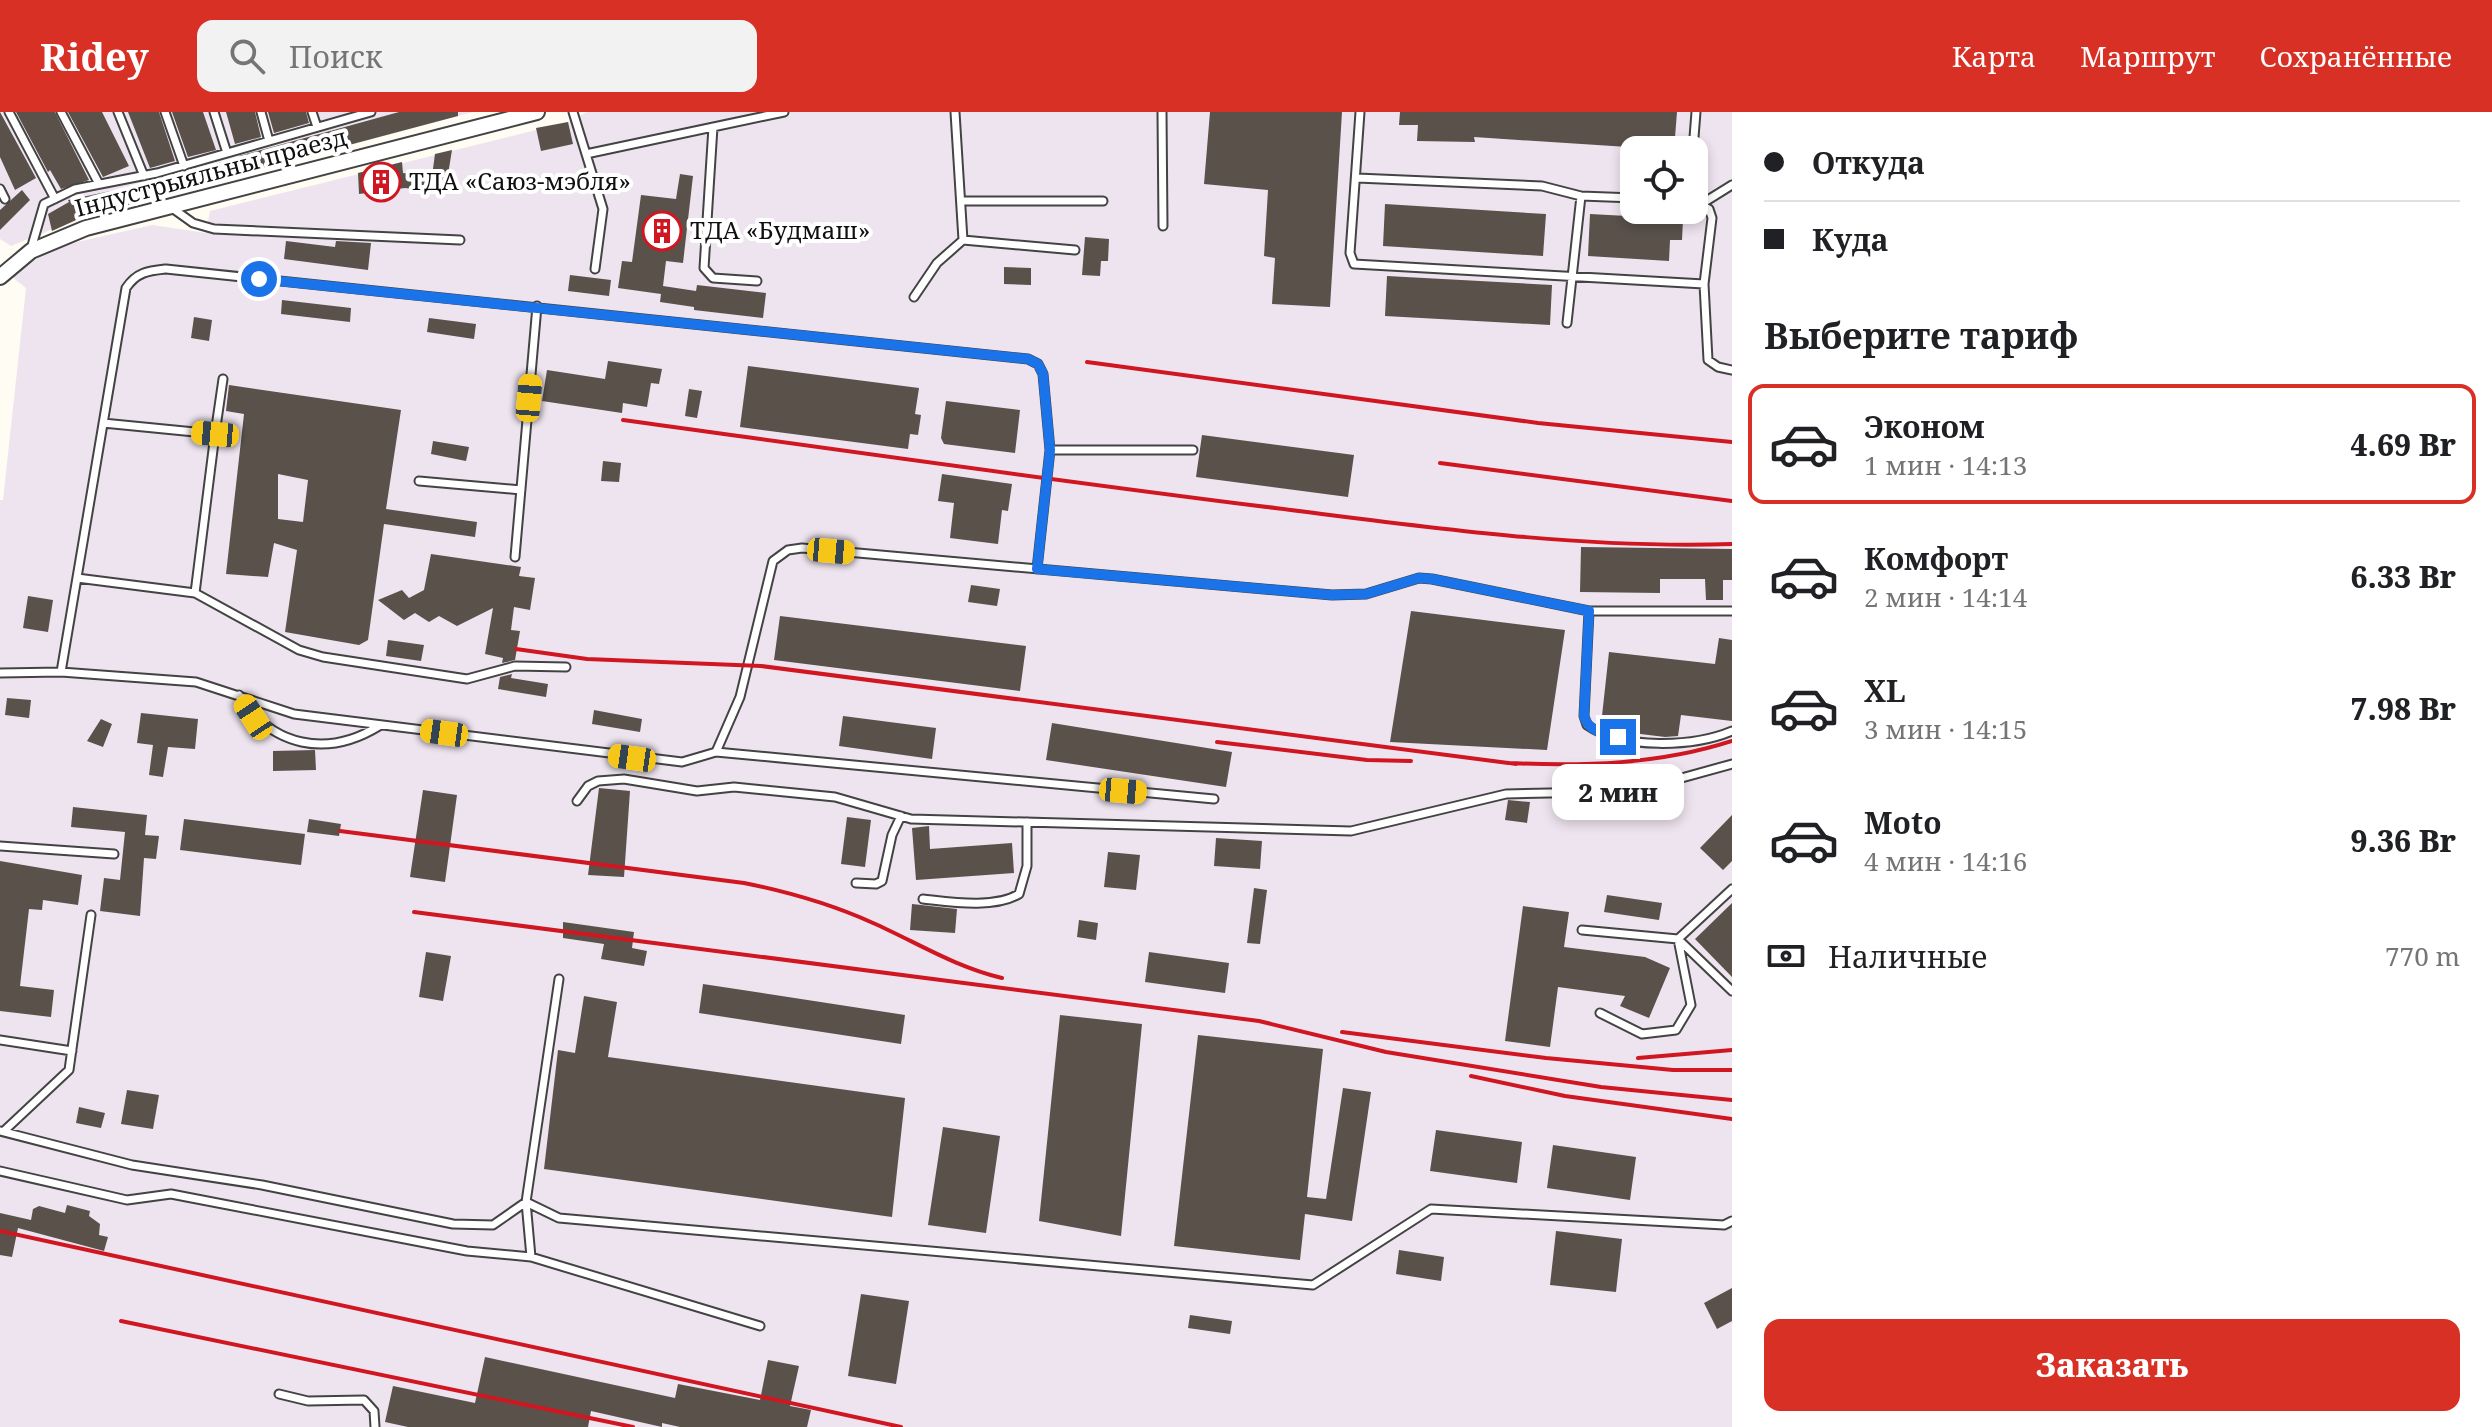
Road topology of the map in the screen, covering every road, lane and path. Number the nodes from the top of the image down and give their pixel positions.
1 (9, 112) edge
2 (61, 112) edge
3 (118, 112) edge
4 (165, 112) edge
5 (214, 112) edge
6 (261, 112) edge
7 (312, 112) edge
8 (371, 112) edge
9 (537, 112) edge
10 (573, 112) edge
11 (784, 112) edge
12 (955, 112) edge
13 (1162, 112) edge
14 (1360, 112) edge
15 (1696, 112) edge
16 (357, 114) edge
17 (317, 127) junction
18 (713, 127) junction
19 (1694, 136) edge
20 (269, 141) junction
21 (227, 153) junction
22 (586, 154) junction
23 (184, 166) junction
24 (144, 176) junction
25 (1357, 178) junction
26 (99, 184) junction
27 (1732, 185) edge
28 (0, 189) edge
29 (1581, 196) junction
30 (1620, 197) edge
31 (1708, 197) edge
32 (5, 199) dead end
33 (55, 199) junction
34 (962, 201) junction
35 (1103, 201) dead end
36 (171, 206) junction
37 (1708, 213) edge
38 (1163, 226) dead end
39 (460, 240) dead end
40 (963, 240) junction
41 (1075, 250) dead end
42 (31, 251) junction
43 (595, 269) dead end
44 (1572, 274) junction
45 (1, 275) edge
46 (757, 281) dead end
47 (1704, 284) junction
48 (914, 297) dead end
49 (537, 306) junction
50 (1567, 323) dead end
51 (1732, 370) edge
52 (223, 379) dead end
53 (103, 423) junction
54 (215, 434) junction
55 (1050, 450) junction
56 (1193, 450) dead end
57 (419, 481) dead end
58 (521, 490) junction
59 (515, 557) dead end
60 (1037, 569) junction
61 (77, 578) junction
62 (195, 593) junction
63 (1589, 611) junction
64 (1732, 611) edge
65 (566, 667) dead end
66 (61, 672) junction
67 (0, 673) edge
68 (238, 693) junction
69 (381, 724) junction
70 (1732, 731) edge
71 (716, 752) junction
72 (1732, 764) edge
73 (1214, 799) dead end
74 (577, 801) dead end
75 (901, 816) junction
76 (1027, 822) junction
77 (0, 846) edge
78 (114, 854) dead end
79 (856, 883) dead end
80 (1732, 889) edge
81 (923, 899) dead end
82 (91, 915) dead end
83 (1582, 930) dead end
84 (1678, 939) junction
85 (559, 979) dead end
86 (1732, 991) edge
87 (1600, 1013) dead end
88 (0, 1040) edge
89 (72, 1051) junction
90 (2, 1131) edge
91 (0, 1171) edge
92 (526, 1202) junction
93 (1732, 1221) edge
94 (531, 1257) junction
95 (760, 1326) dead end
96 (279, 1394) dead end
97 (375, 1427) edge

1 - 33 lane
2 - 26 lane
3 - 24 lane
4 - 23 lane
5 - 21 lane
6 - 20 lane
7 - 17 lane
8 - 16 lane
9 - 36 street, Індустрыяльны праезд
10 - 22 lane
11 - 18 lane
12 - 34 lane
13 - 38 lane
14 - 25 lane
15 - 19 lane
16 - 17 lane
17 - 20 lane
18 - 22 lane
18 - 46 lane
20 - 21 lane
21 - 23 lane
22 - 43 lane
23 - 24 lane
24 - 26 lane
25 - 29 lane
25 - 44 lane
26 - 33 lane
27 - 31 lane
28 - 32 lane
29 - 30 lane
29 - 44 lane
33 - 42 lane
34 - 35 lane
34 - 40 lane
36 - 39 lane
36 - 42 street, Індустрыяльны праезд
37 - 47 lane
40 - 41 lane
40 - 48 lane
42 - 45 street, Індустрыяльны праезд
44 - 47 lane
44 - 50 lane
47 - 51 lane
49 - 53 lane
49 - 55 lane
49 - 58 lane
52 - 54 lane
53 - 54 lane
53 - 61 lane
54 - 62 lane
55 - 56 lane
55 - 60 lane
57 - 58 lane
58 - 59 lane
60 - 63 lane
60 - 71 lane
61 - 62 lane
61 - 66 lane
62 - 65 lane
63 - 64 lane
63 - 70 lane
66 - 67 lane
66 - 68 lane
68 - 69 lane
68 - 69 lane
69 - 71 lane
71 - 73 lane
72 - 76 lane
74 - 75 lane
75 - 76 lane
75 - 79 lane
76 - 81 lane
77 - 78 lane
80 - 84 lane
82 - 89 lane
83 - 84 lane
84 - 86 lane
84 - 87 lane
85 - 92 lane
88 - 89 lane
89 - 90 lane
90 - 92 lane
91 - 94 lane
92 - 93 lane
92 - 94 lane
94 - 95 lane
96 - 97 lane

